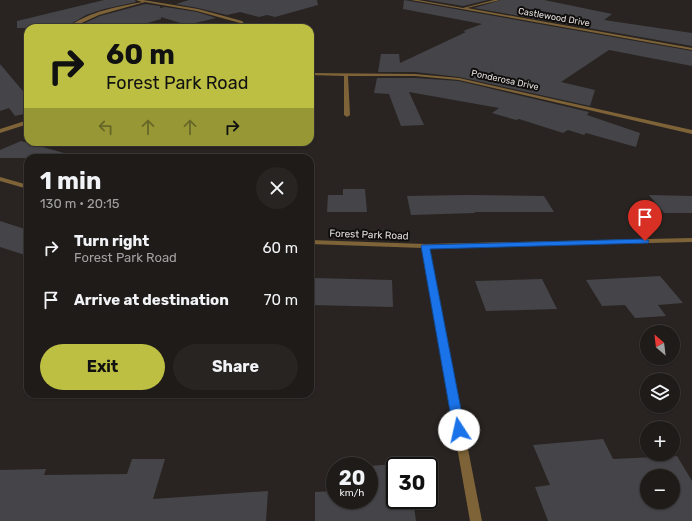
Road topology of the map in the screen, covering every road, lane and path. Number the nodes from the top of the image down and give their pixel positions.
1 (138, 0) edge
2 (413, 0) edge
3 (498, 0) edge
4 (144, 1) junction
5 (462, 9) junction
6 (75, 24) edge
7 (243, 24) edge
8 (692, 49) edge
9 (314, 74) edge
10 (346, 74) junction
11 (347, 115) dead end
12 (24, 123) edge
13 (0, 131) edge
14 (692, 132) edge
15 (0, 179) edge
16 (24, 186) edge
17 (692, 240) edge
18 (314, 242) edge
19 (425, 246) junction
20 (476, 521) edge

1 - 4 street
2 - 5 street, Castlewood Drive
3 - 5 street
4 - 6 street
4 - 7 street
5 - 8 street, Castlewood Drive
9 - 10 street, Ponderosa Drive
10 - 11 street
10 - 14 street, Ponderosa Drive
12 - 13 street
15 - 16 street
17 - 19 street, Forest Park Road
18 - 19 street, Forest Park Road
19 - 20 street

